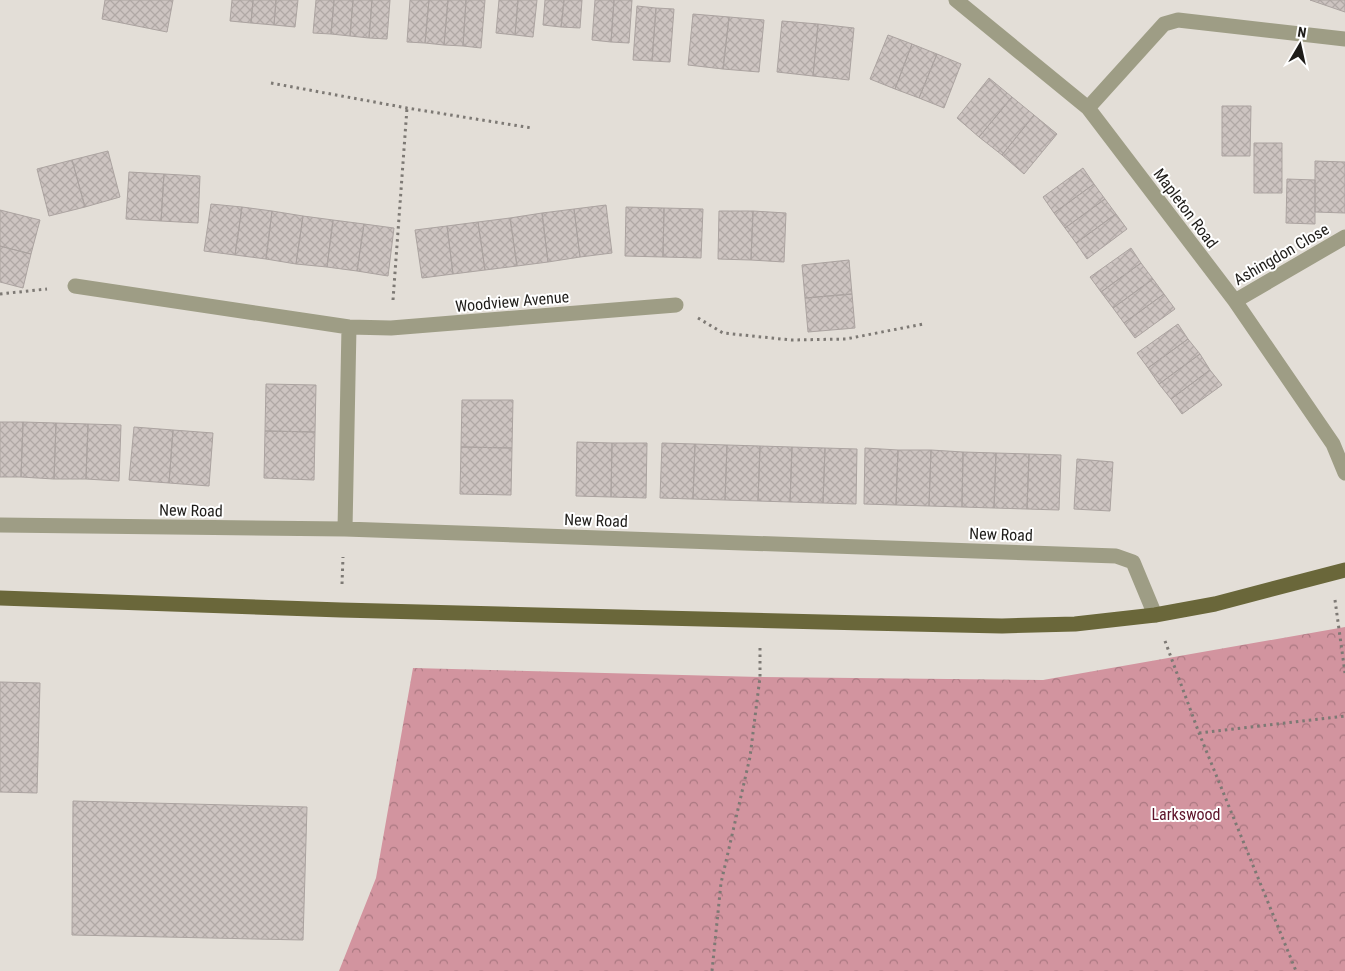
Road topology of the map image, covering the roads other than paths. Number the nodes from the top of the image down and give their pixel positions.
1 (956, 0) edge
2 (1345, 39) edge
3 (1088, 108) junction
4 (1345, 237) edge
5 (75, 286) road end
6 (1235, 301) junction
7 (676, 305) road end
8 (349, 328) junction
9 (1345, 473) edge
10 (0, 526) edge
11 (345, 529) junction
12 (1338, 572) edge
13 (0, 598) edge
14 (1155, 615) junction

1 - 3 street, Mapleton Road
2 - 3 street
3 - 6 street, Mapleton Road
4 - 6 street, Ashingdon Close
5 - 8 street, Woodview Avenue
6 - 9 street, Mapleton Road
7 - 8 street, Woodview Avenue
8 - 11 street
10 - 11 street, New Road
11 - 14 street, New Road
12 - 14 main road
13 - 14 main road

